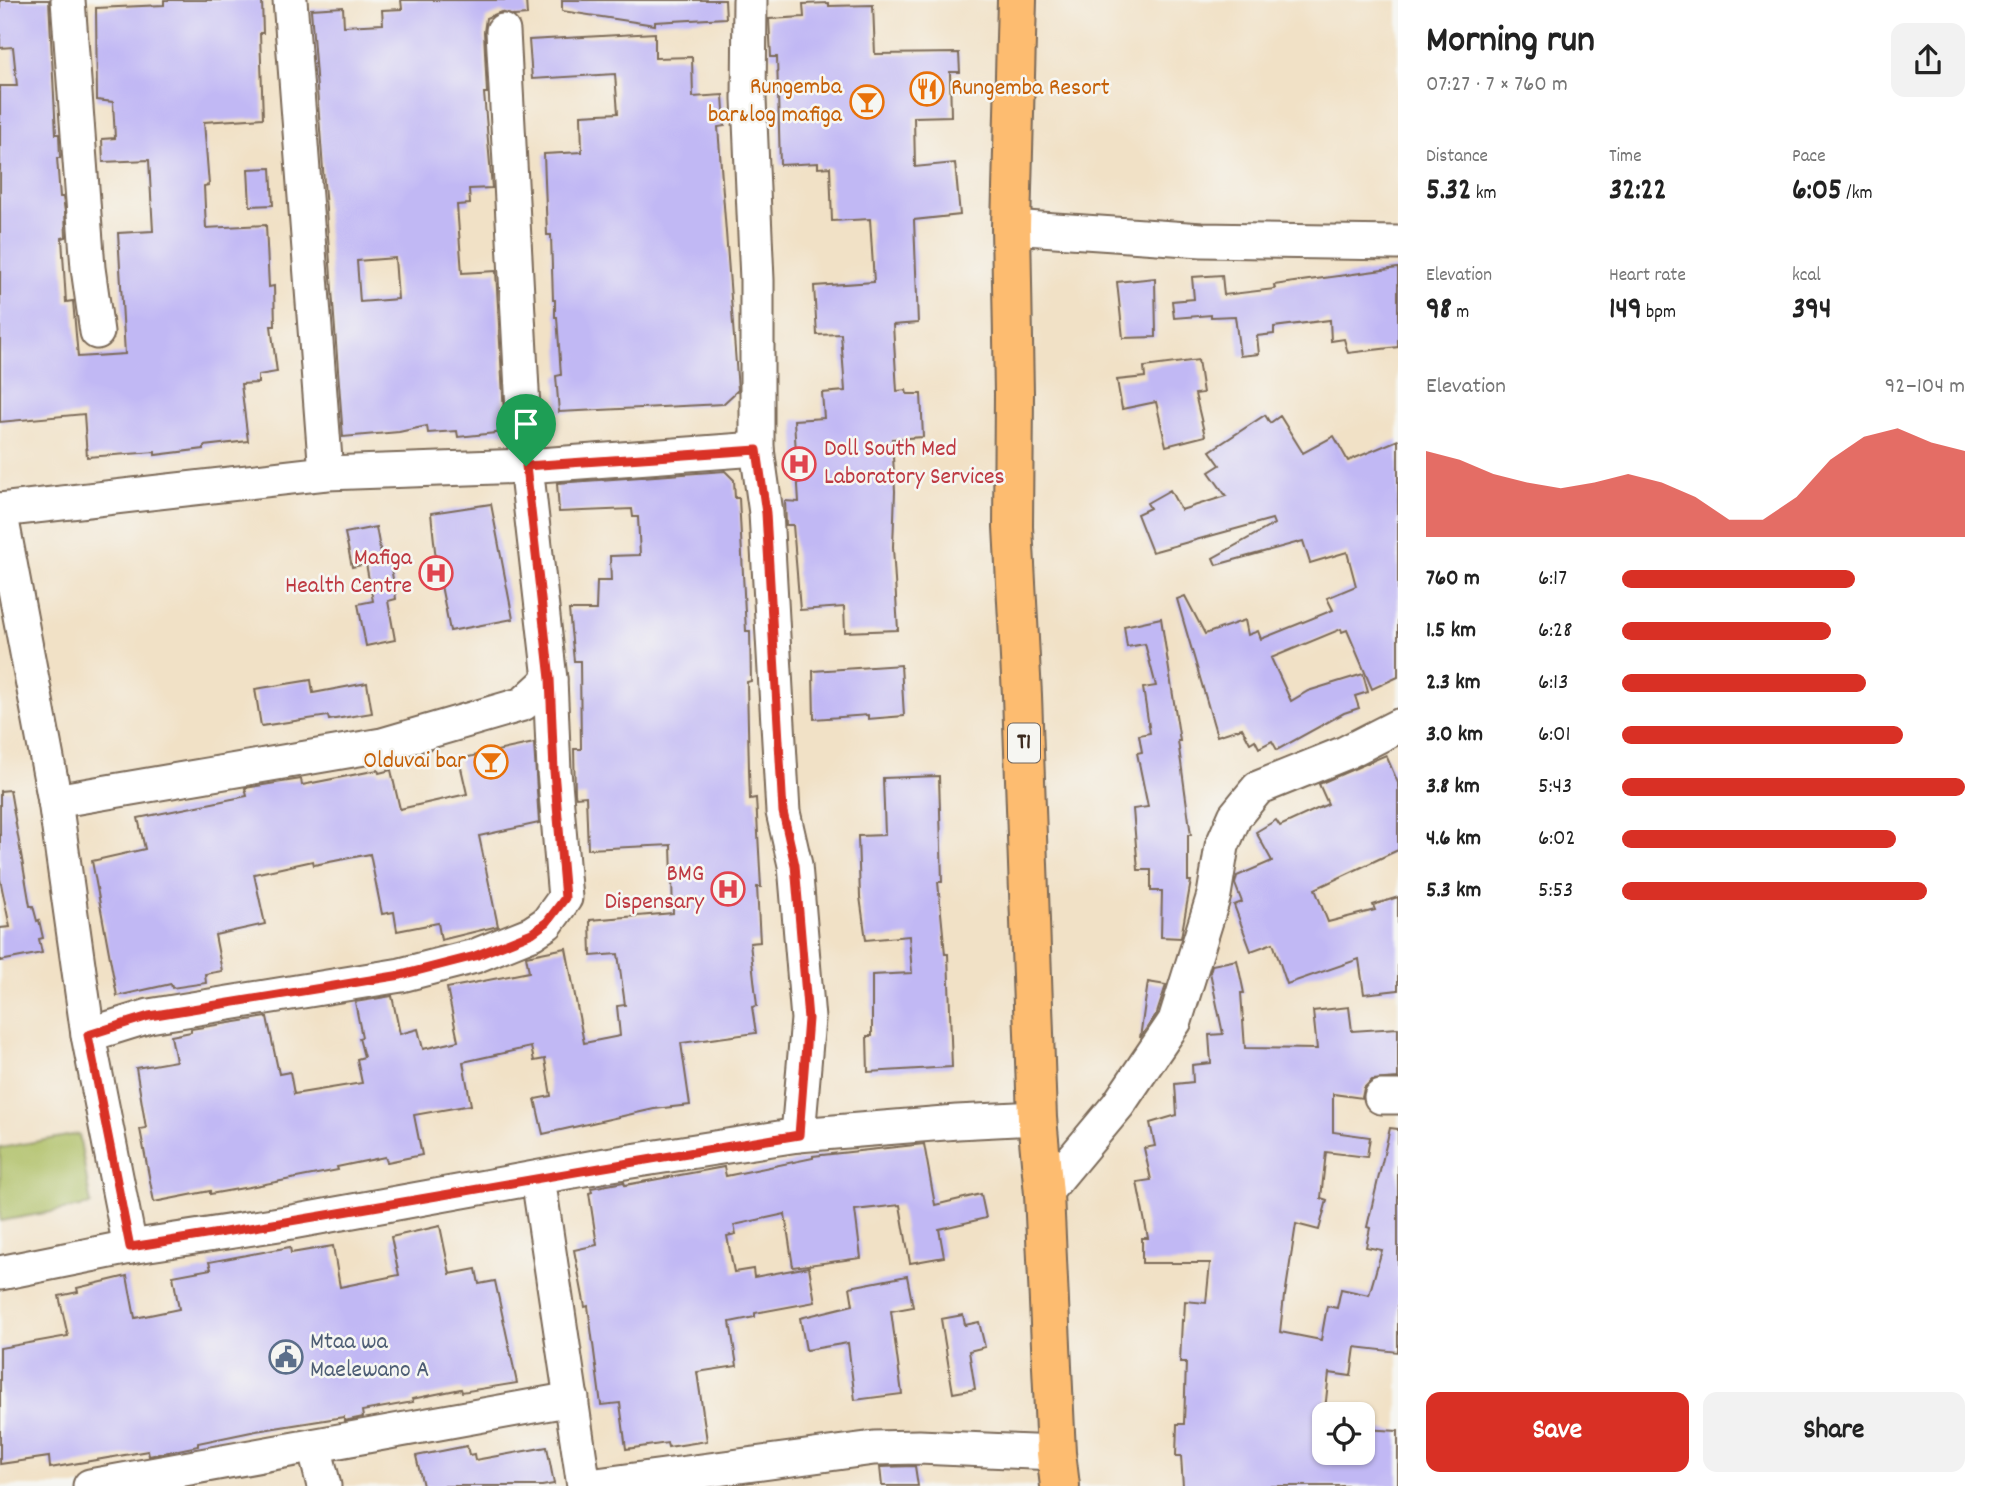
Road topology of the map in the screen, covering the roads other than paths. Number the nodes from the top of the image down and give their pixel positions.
1 (68, 0) edge
2 (290, 0) edge
3 (750, 0) edge
4 (1017, 0) edge
5 (503, 31) dead end
6 (1011, 226) junction
7 (1398, 243) edge
8 (97, 332) dead end
9 (757, 450) junction
10 (526, 466) junction
11 (326, 473) junction
12 (0, 510) edge
13 (550, 679) junction
14 (1398, 726) edge
15 (55, 801) junction
16 (88, 1035) junction
17 (1037, 1118) junction
18 (799, 1135) junction
19 (538, 1178) junction
20 (1044, 1194) junction
21 (130, 1247) junction
22 (0, 1273) edge
23 (572, 1399) junction
24 (314, 1446) junction
25 (1058, 1469) edge
26 (90, 1486) edge
27 (324, 1486) edge
28 (586, 1486) edge

1 - 8 street
2 - 11 street
3 - 9 street
4 - 6 highway, T1
5 - 10 street
6 - 7 street
6 - 17 highway, T1
9 - 10 street
9 - 18 street
10 - 11 street
10 - 13 street
11 - 12 street
12 - 15 street
13 - 15 street
13 - 16 street
14 - 20 street
15 - 16 street
16 - 21 street
17 - 18 street
17 - 20 highway, T1
18 - 19 street
19 - 21 street
19 - 23 street
20 - 25 highway, T1
21 - 22 street
23 - 24 street
23 - 28 street
24 - 26 street
24 - 27 street
25 - 28 street

